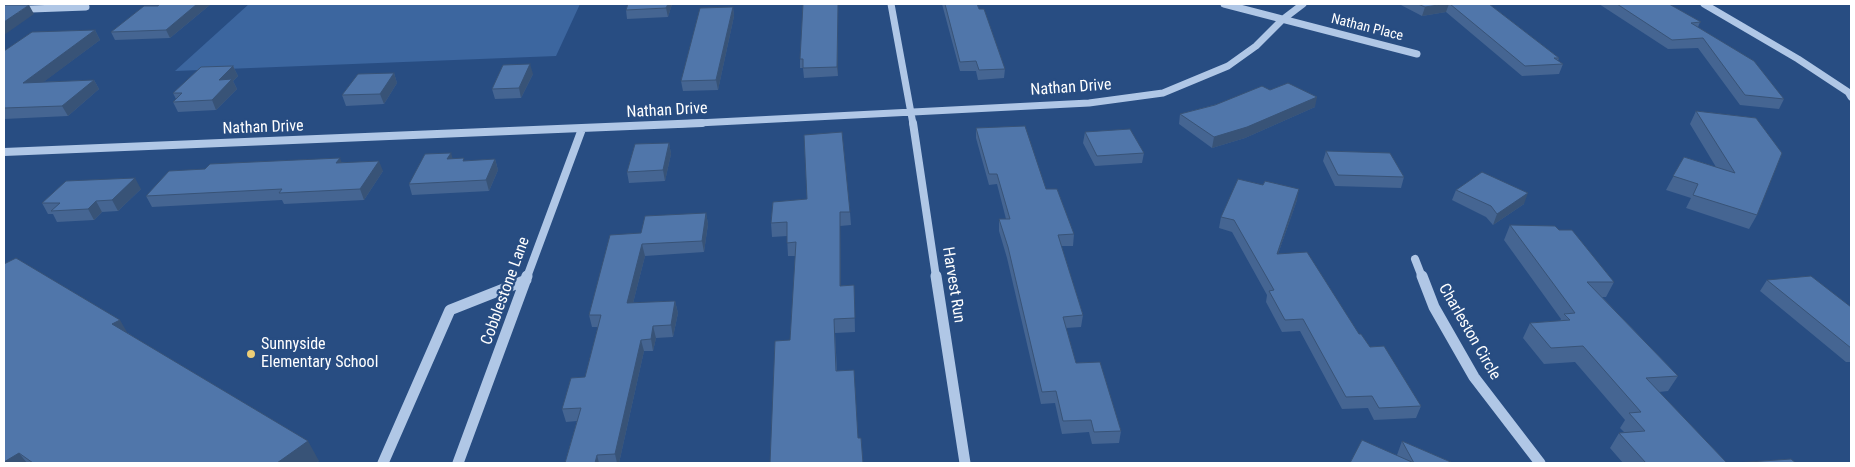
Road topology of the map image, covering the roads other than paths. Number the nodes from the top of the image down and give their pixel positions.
1 (891, 4) edge
2 (1224, 4) edge
3 (1303, 4) edge
4 (1704, 4) edge
5 (86, 7) dead end
6 (4, 10) edge
7 (1282, 20) junction
8 (1417, 54) dead end
9 (1851, 97) edge
10 (911, 112) junction
11 (582, 129) junction
12 (4, 152) edge
13 (1415, 259) dead end
14 (526, 280) junction
15 (383, 463) edge
16 (458, 463) edge
17 (965, 463) edge
18 (1540, 463) edge

1 - 10 street, Harvest Run
2 - 7 street, Nathan Place
3 - 7 street, Nathan Drive
4 - 9 street
5 - 6 street
7 - 8 street, Nathan Place
7 - 10 street, Nathan Drive
10 - 11 street, Nathan Drive
10 - 17 street, Harvest Run
11 - 12 street, Nathan Drive
11 - 14 street, Cobblestone Lane
13 - 18 street, Charleston Circle
14 - 15 street
14 - 16 street, Cobblestone Lane

